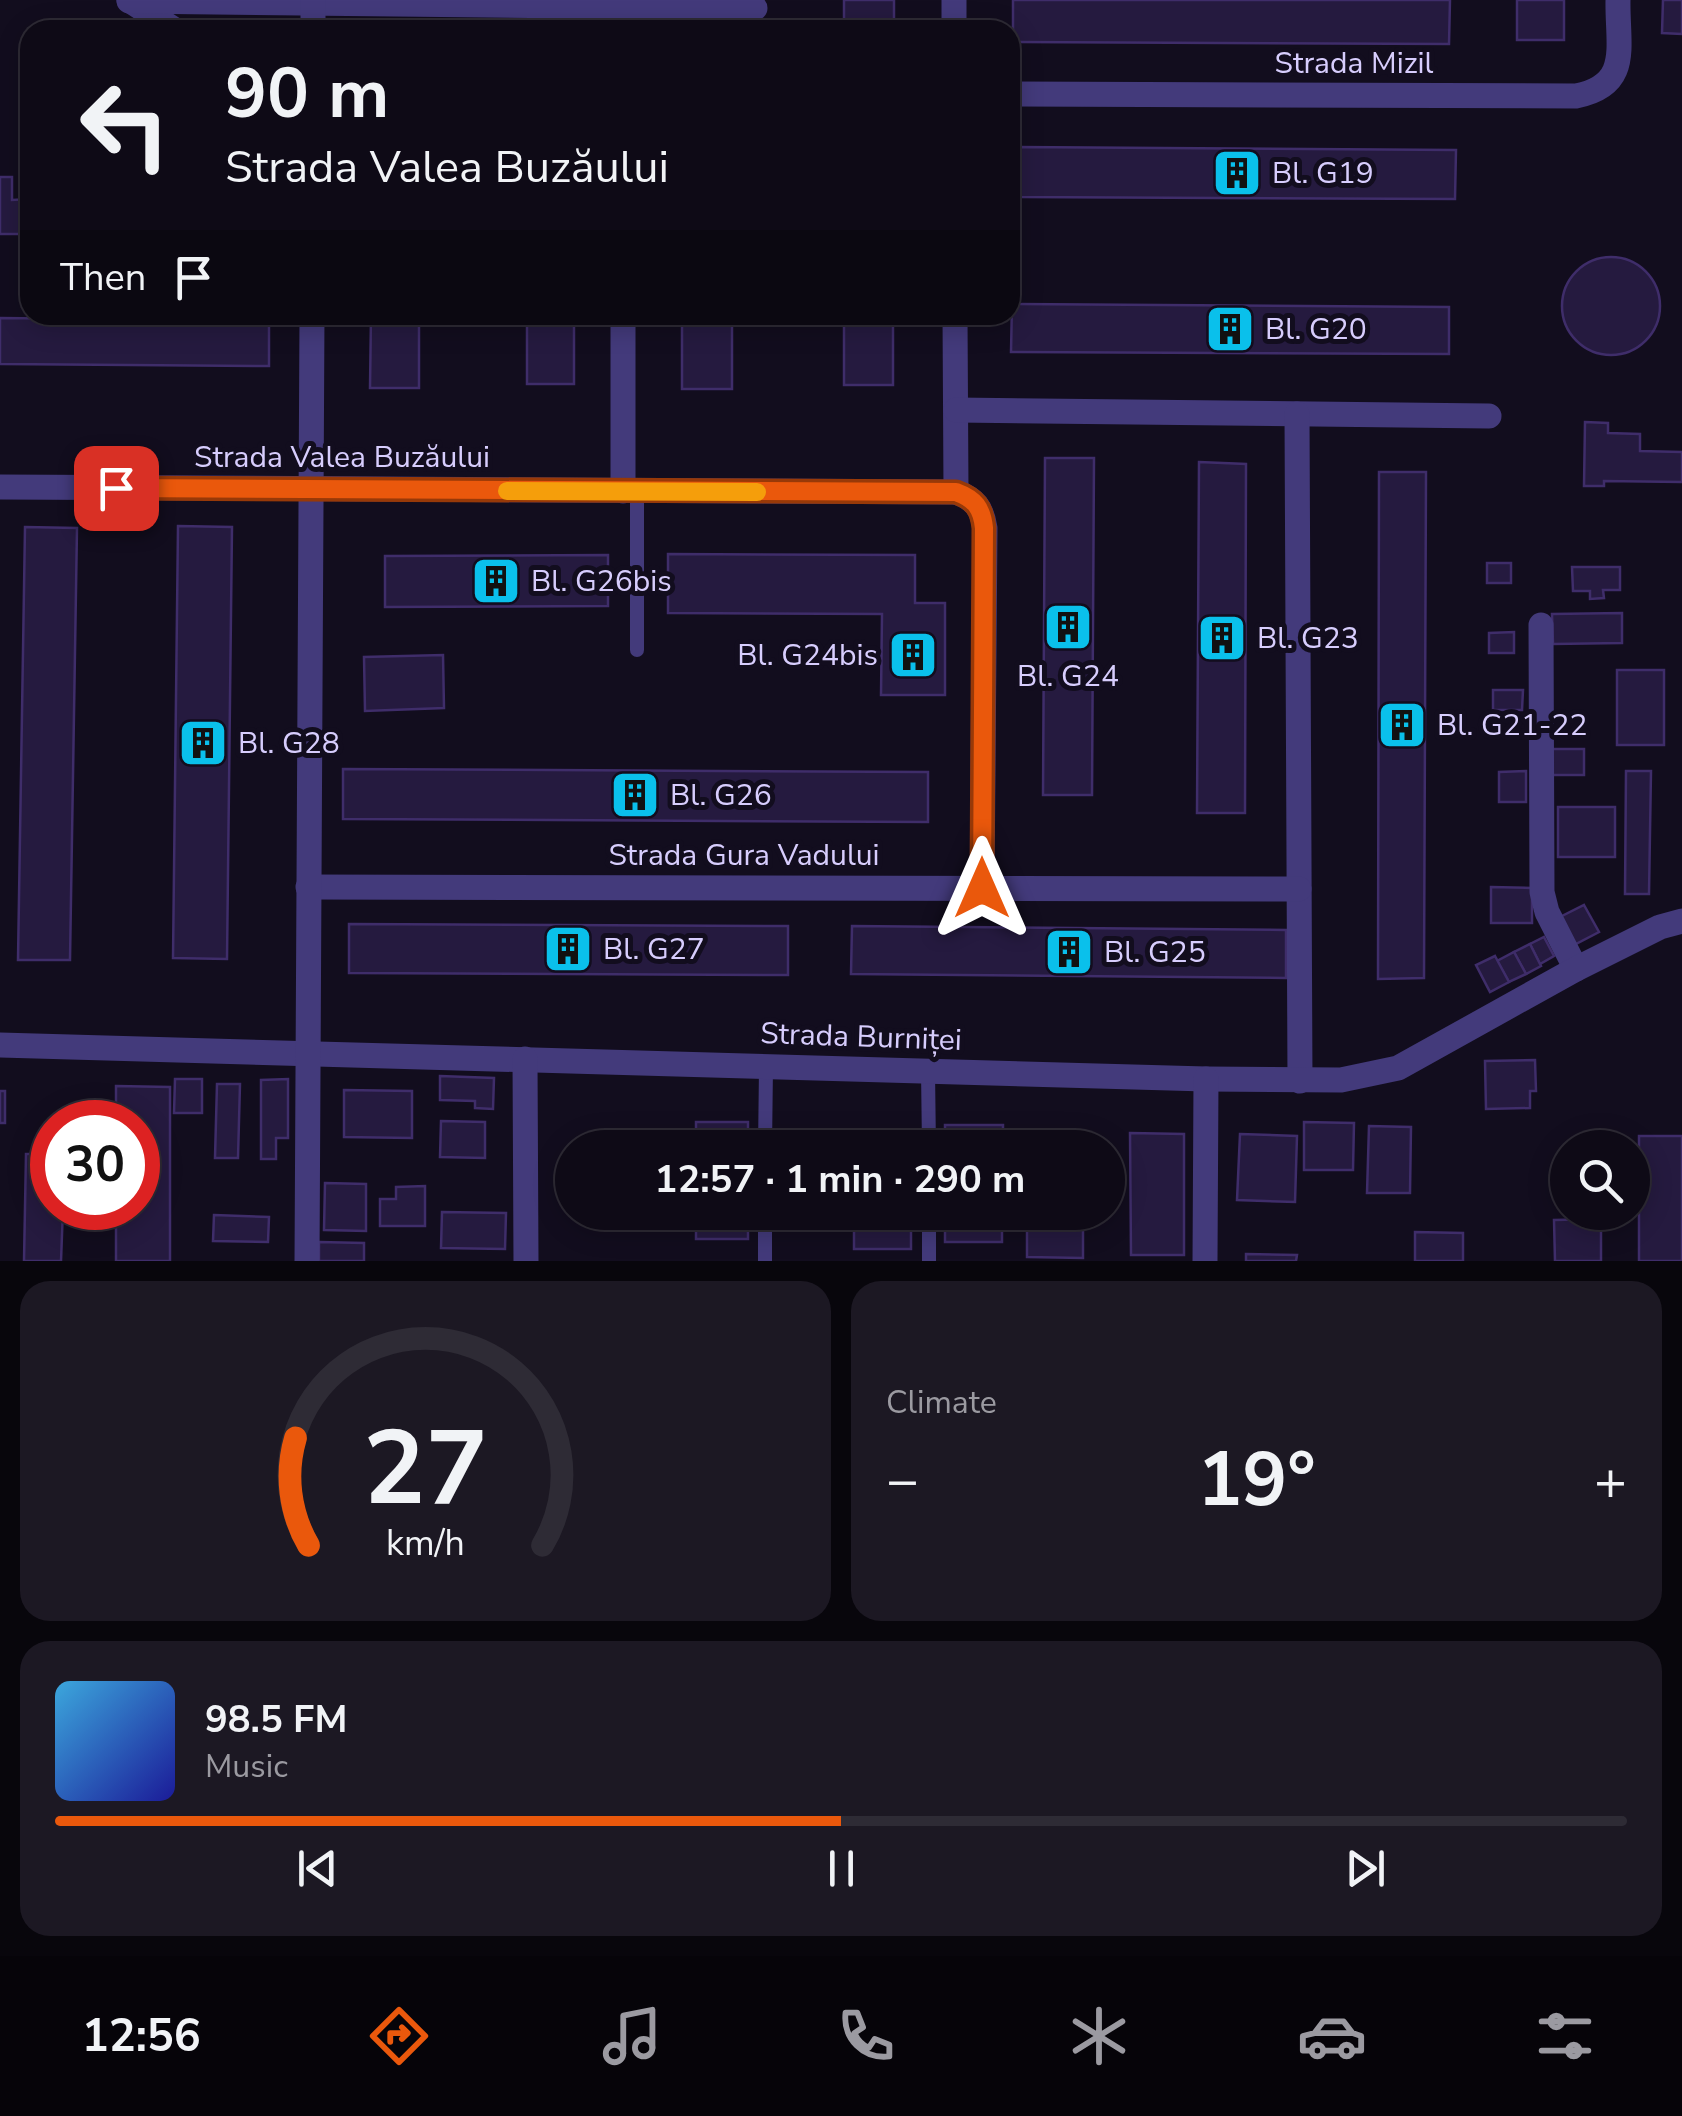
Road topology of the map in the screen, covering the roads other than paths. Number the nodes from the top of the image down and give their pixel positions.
1 (129, 0) edge
2 (1618, 0) edge
3 (313, 2) edge
4 (755, 8) dead end
5 (623, 18) edge
6 (160, 20) edge
7 (1020, 94) edge
8 (312, 325) edge
9 (623, 325) edge
10 (955, 325) edge
11 (956, 410) junction
12 (1298, 414) junction
13 (1489, 416) dead end
14 (0, 487) edge
15 (311, 489) junction
16 (630, 491) junction
17 (956, 492) junction
18 (1541, 625) dead end
19 (637, 650) dead end
20 (308, 887) junction
21 (982, 888) junction
22 (1299, 889) junction
23 (1682, 922) edge
24 (1576, 970) junction
25 (0, 1045) edge
26 (307, 1052) junction
27 (525, 1059) junction
28 (766, 1067) junction
29 (928, 1071) junction
30 (1206, 1079) junction
31 (1300, 1081) junction
32 (765, 1130) edge
33 (928, 1130) edge
34 (765, 1230) edge
35 (929, 1230) edge
36 (307, 1261) edge
37 (526, 1261) edge
38 (765, 1261) edge
39 (929, 1261) edge
40 (1205, 1261) edge

1 - 3 street
1 - 6 street
2 - 7 street, Strada Mizil
3 - 5 street
4 - 5 street
8 - 15 street
9 - 16 street
10 - 11 street
11 - 12 street
11 - 17 street
12 - 13 street
12 - 22 street
14 - 15 street, Strada Valea Buzăului
15 - 16 street, Strada Valea Buzăului
15 - 20 street
16 - 17 street, Strada Valea Buzăului
16 - 19 lane
17 - 21 street
18 - 24 street
20 - 21 street, Strada Gura Vadului
20 - 26 street
21 - 22 street, Strada Gura Vadului
22 - 31 street
23 - 24 street, Strada Burniței
24 - 31 street, Strada Burniței
25 - 26 street, Strada Burniței
26 - 27 street, Strada Burniței
26 - 36 street
27 - 28 street, Strada Burniței
27 - 37 street
28 - 29 street, Strada Burniței
28 - 32 lane
29 - 30 street, Strada Burniței
29 - 33 lane
30 - 31 street, Strada Burniței
30 - 40 street
34 - 38 lane
35 - 39 lane

